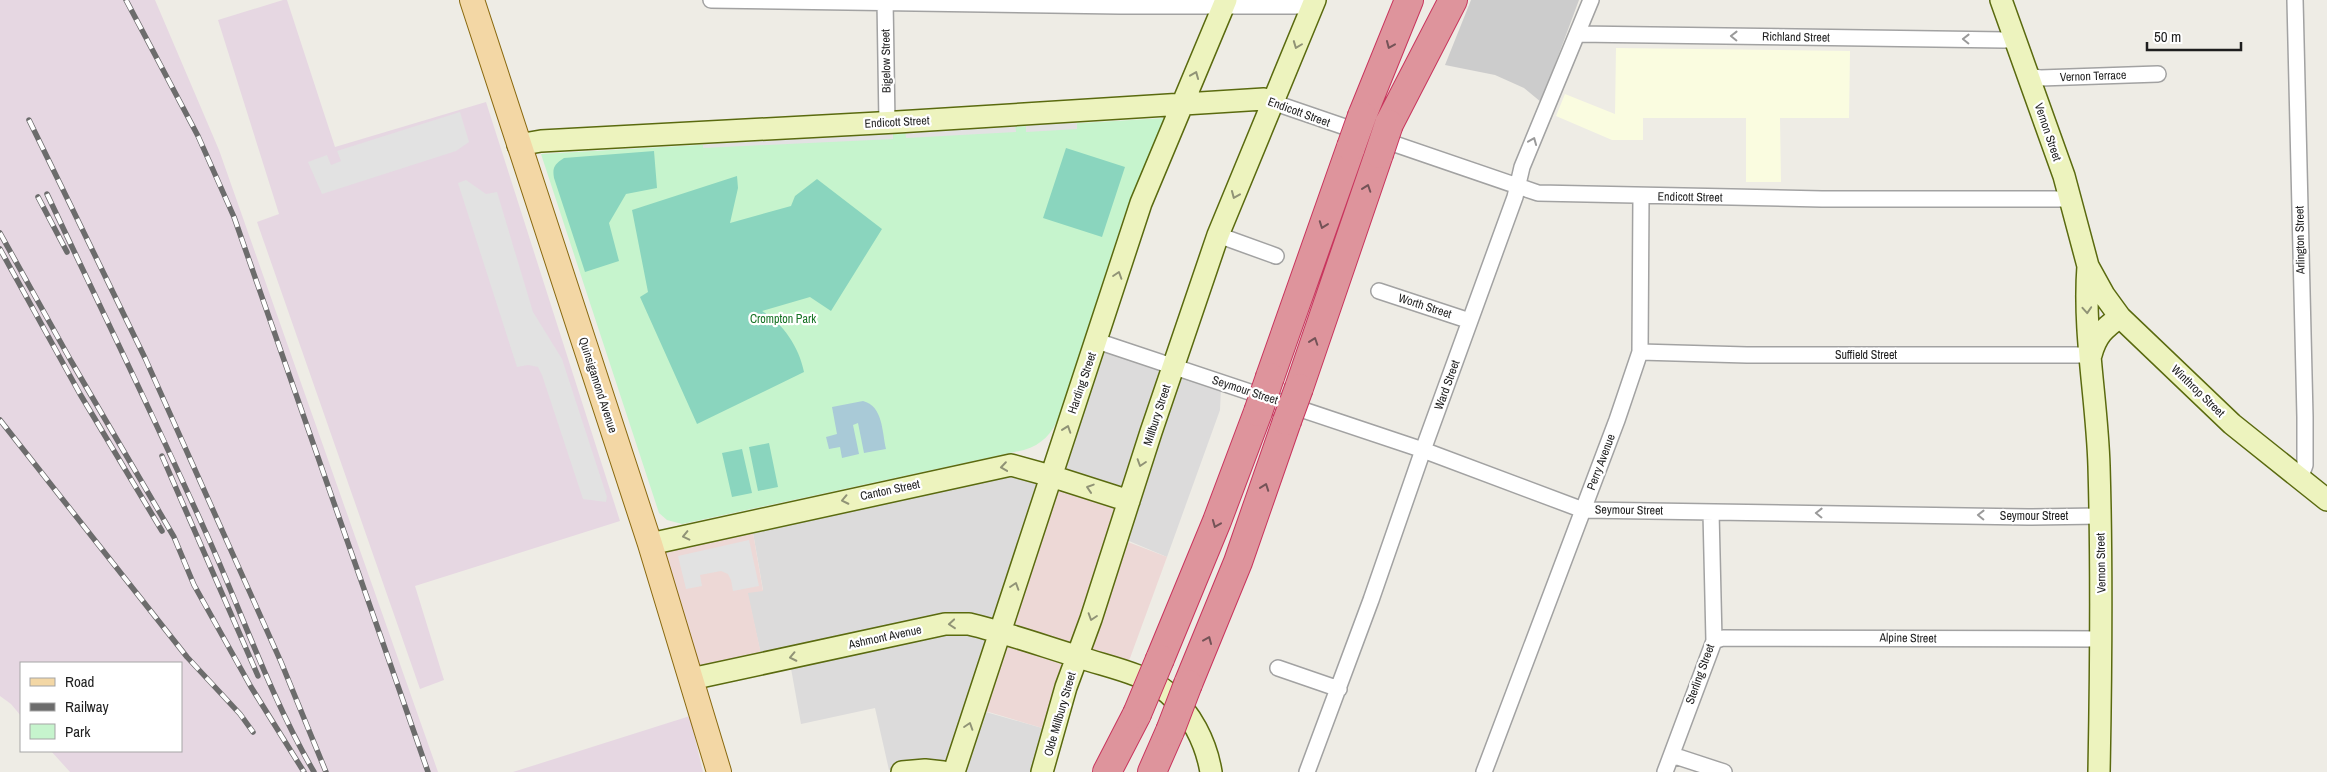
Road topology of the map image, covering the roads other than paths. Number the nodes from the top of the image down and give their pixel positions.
1 (472, 0) edge
2 (711, 0) edge
3 (1409, 0) edge
4 (1441, 0) edge
5 (1453, 0) edge
6 (1591, 0) edge
7 (2001, 0) edge
8 (2295, 0) edge
9 (885, 1) edge
10 (1225, 2) edge
11 (1314, 3) edge
12 (1577, 34) junction
13 (2015, 37) junction
14 (2158, 74) dead end
15 (2029, 76) junction
16 (1274, 103) junction
17 (1183, 104) junction
18 (887, 123) junction
19 (1389, 124) junction
20 (518, 145) junction
21 (1518, 187) junction
22 (1641, 196) junction
23 (2070, 199) junction
24 (1218, 235) junction
25 (1276, 256) dead end
26 (2088, 266) junction
27 (1379, 291) dead end
28 (2120, 317) junction
29 (1470, 321) junction
30 (1097, 341) junction
31 (1640, 352) junction
32 (2091, 355) junction
33 (1173, 367) junction
34 (1423, 450) junction
35 (1051, 476) junction
36 (2300, 479) junction
37 (2327, 500) edge
38 (1129, 501) junction
39 (1583, 510) junction
40 (1711, 512) junction
41 (2100, 516) junction
42 (650, 544) junction
43 (1000, 632) junction
44 (2102, 639) junction
45 (1714, 640) junction
46 (1078, 657) junction
47 (1278, 668) dead end
48 (691, 680) junction
49 (1339, 689) junction
50 (1137, 714) junction
51 (1672, 755) junction
52 (719, 772) edge
53 (902, 772) edge
54 (943, 772) edge
55 (954, 772) edge
56 (1042, 772) edge
57 (1107, 772) edge
58 (1115, 772) edge
59 (1152, 772) edge
60 (1212, 772) edge
61 (1307, 772) edge
62 (1484, 772) edge
63 (1665, 772) edge
64 (1724, 772) edge
65 (2099, 772) edge

1 - 20 main road, Quinsigamond Avenue
2 - 9 street
3 -> 50 highway, bridge
4 - 19 highway
5 - 19 highway
6 - 12 street, Ward Street
7 - 13 main road, Vernon Street
8 - 36 street, Arlington Street
9 - 10 street
9 - 18 street, Bigelow Street
10 - 11 street
17 -> 10 main road, Harding Street
11 -> 16 main road, Millbury Street
13 -> 12 street, Richland Street
21 -> 12 street, Ward Street
13 - 15 main road, Vernon Street
14 - 15 street, Vernon Terrace
15 - 23 main road, Vernon Street
16 - 17 main road, Endicott Street
16 - 21 street, Endicott Street
16 -> 24 main road, Millbury Street
17 - 18 main road, Endicott Street
30 -> 17 main road, Harding Street
18 - 20 main road, Endicott Street
59 -> 19 highway, bridge
20 - 42 main road, Quinsigamond Avenue
21 - 22 street, Endicott Street
21 - 29 street, Ward Street
22 - 23 street, Endicott Street
22 - 31 street, Perry Avenue
23 - 26 main road, Vernon Street
24 - 25 street
24 - 33 main road, Millbury Street
26 - 28 main road, Winthrop Street
26 -> 32 main road, Vernon Street
27 - 29 street, Worth Street
28 - 32 main road
28 - 36 main road, Winthrop Street
29 - 34 street, Ward Street
30 - 33 street, Seymour Street
35 -> 30 main road, Harding Street
31 - 32 street, Suffield Street
31 - 39 street, Perry Avenue
32 - 41 main road, Vernon Street
33 - 34 street, Seymour Street
33 -> 38 main road, Millbury Street
34 - 39 street, Seymour Street
34 - 49 street, Ward Street
38 -> 35 main road, Canton Street
35 -> 42 main road, Canton Street
43 -> 35 main road, Harding Street
36 - 37 main road, Winthrop Street
38 -> 46 main road, Millbury Street
39 - 40 street, Seymour Street
39 - 62 street, Perry Avenue
41 -> 40 street, Seymour Street
40 - 45 street, Sterling Street
41 - 44 main road, Vernon Street
42 - 48 main road, Quinsigamond Avenue
43 - 46 main road, Ashmont Avenue
43 -> 48 main road, Ashmont Avenue
55 -> 43 main road, Harding Street
44 - 45 street, Alpine Street
44 - 65 main road, Vernon Street
45 - 51 street, Sterling Street
46 - 56 main road, Olde Millbury Street
46 - 60 main road
47 - 49 street
48 - 52 main road, Quinsigamond Avenue
49 - 61 street, Ward Street
50 - 57 highway
50 - 58 highway
51 - 63 street, Sterling Street
51 - 64 street
53 - 54 main road

